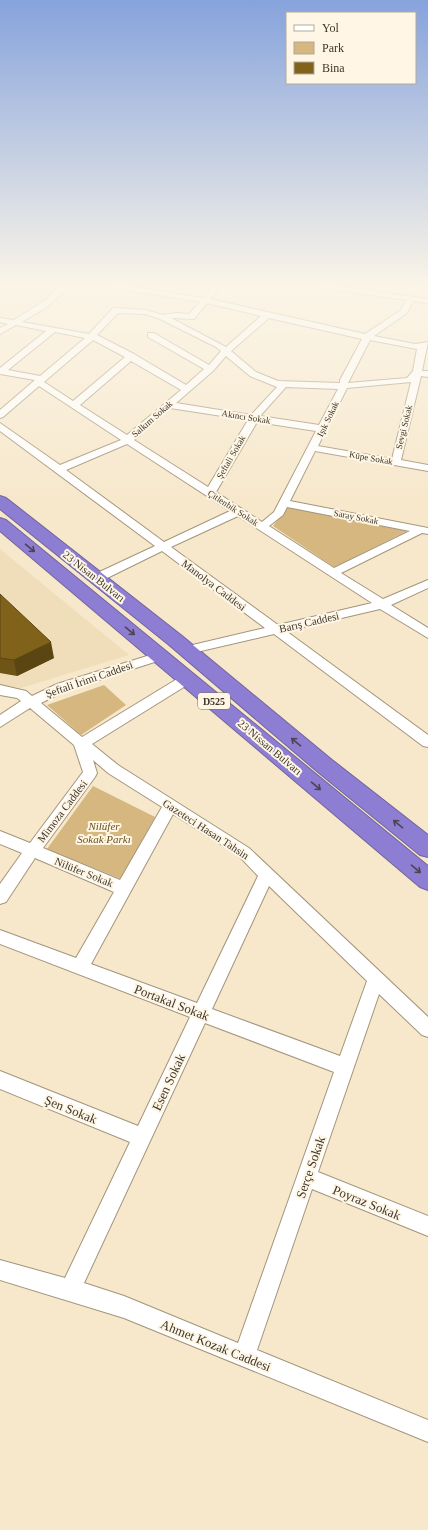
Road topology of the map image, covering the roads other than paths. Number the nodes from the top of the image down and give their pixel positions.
1 (18, 357) edge
2 (67, 357) edge
3 (128, 357) edge
4 (132, 357) edge
5 (190, 357) edge
6 (220, 357) edge
7 (235, 357) edge
8 (356, 357) edge
9 (421, 357) edge
10 (210, 369) junction
11 (1, 371) edge
12 (416, 373) junction
13 (428, 374) edge
14 (40, 381) junction
15 (283, 385) junction
16 (344, 385) junction
17 (186, 389) junction
18 (74, 405) junction
19 (168, 405) junction
20 (0, 415) edge
21 (254, 418) junction
22 (0, 426) edge
23 (323, 429) junction
24 (128, 440) junction
25 (313, 448) junction
26 (396, 462) junction
27 (428, 468) edge
28 (59, 469) junction
29 (210, 493) junction
30 (0, 501) edge
31 (284, 503) junction
32 (238, 511) junction
33 (0, 524) edge
34 (262, 526) junction
35 (425, 530) edge
36 (163, 547) junction
37 (334, 572) junction
38 (97, 578) junction
39 (428, 584) edge
40 (383, 604) junction
41 (274, 630) junction
42 (428, 634) edge
43 (188, 650) junction
44 (160, 656) junction
45 (187, 679) junction
46 (0, 690) edge
47 (32, 701) junction
48 (0, 722) edge
49 (428, 742) edge
50 (81, 744) junction
51 (170, 806) junction
52 (0, 837) edge
53 (428, 848) edge
54 (32, 851) junction
55 (267, 874) junction
56 (428, 880) edge
57 (124, 889) junction
58 (0, 897) edge
59 (0, 937) edge
60 (80, 967) junction
61 (376, 979) junction
62 (201, 1013) junction
63 (428, 1029) edge
64 (344, 1067) junction
65 (0, 1080) edge
66 (142, 1137) junction
67 (306, 1177) junction
68 (428, 1226) edge
69 (0, 1270) edge
70 (70, 1290) junction
71 (244, 1356) junction
72 (428, 1431) edge

1 - 11 street
2 - 14 street
3 - 18 street
4 - 17 street
5 - 10 street
6 - 10 street, Salkım Sokak
7 - 15 street
8 - 16 street, Işık Sokak
9 - 12 street, Sevgi Sokak
10 - 17 street, Salkım Sokak
11 - 14 street
12 - 13 street
12 - 16 street
12 - 26 street, Sevgi Sokak
14 - 18 street, Çitlenbik Sokak
14 - 20 street
15 - 16 street
15 - 21 street, Şeftali Sokak
16 - 23 street, Işık Sokak
17 - 19 street, Salkım Sokak
18 - 24 street, Çitlenbik Sokak
19 - 21 street, Akıncı Sokak
19 - 24 street, Salkım Sokak
21 - 23 street, Akıncı Sokak
21 - 29 street, Şeftali Sokak
22 - 28 street, Manolya Caddesi
23 - 25 street, Işık Sokak
24 - 28 street, Salkım Sokak
24 - 29 street, Çitlenbik Sokak
25 - 26 street, Küpe Sokak
25 - 31 street, Işık Sokak
26 - 27 street, Küpe Sokak
28 - 36 street, Manolya Caddesi
29 - 32 street, Çitlenbik Sokak
30 - 38 highway, 23 Nisan Bulvarı / D525
31 - 34 street, Işık Sokak
31 - 35 street, Saray Sokak
32 - 34 street, Çitlenbik Sokak
32 - 36 street
33 -> 44 highway, 23 Nissan Bulvarı / D525
34 - 37 street, Çitlenbik Sokak
35 - 37 street
36 - 38 street
36 - 41 street, Manolya Caddesi
37 - 40 street, Çitlenbik Sokak
38 - 43 highway, 23 Nisan Bulvarı / D525
39 - 40 street, Barış Caddesi
40 - 41 street, Barış Caddesi
40 - 42 street, Çitlenbik Sokak
41 - 43 street, Barış Caddesi
41 - 49 street, Manolya Caddesi
53 -> 43 highway, 23 Nissan Bulvarı / D525
44 - 45 highway, 23 Nissan Bulvarı / D525
44 - 47 street, Şeftali İrimi Caddesi
45 - 50 street
45 -> 56 highway, 23 Nissan Bulvarı / D525
46 - 47 street, Gazeteci Hasan Tahsin
47 - 48 street, Şeftali İrimi Caddesi
47 - 50 street, Gazeteci Hasan Tahsin
50 - 51 street, Gazeteci Hasan Tahsin
50 - 54 street, Mimoza Caddesi
51 - 55 street, Gazeteci Hasan Tahsin
51 - 57 street, Nilüfer Sokak
52 - 54 street, Nilüfer Sokak
54 - 57 street, Nilüfer Sokak
54 - 58 street, Mimoza Caddesi
55 - 61 street, Gazeteci Hasan Tahsin
55 - 62 street, Esen Sokak
57 - 60 street
59 - 60 street, Portakal Sokak
60 - 62 street, Portakal Sokak
61 - 63 street, Gazeteci Hasan Tahsin
61 - 64 street, Serçe Sokak
62 - 64 street, Portakal Sokak
62 - 66 street, Esen Sokak
64 - 67 street, Serçe Sokak
65 - 66 street, Şen Sokak
66 - 70 street, Esen Sokak
67 - 68 street, Poyraz Sokak
67 - 71 street, Serçe Sokak
69 - 70 street, Ahmet Kozak Caddesi
70 - 71 street, Ahmet Kozak Caddesi
71 - 72 street, Ahmet Kozak Caddesi

